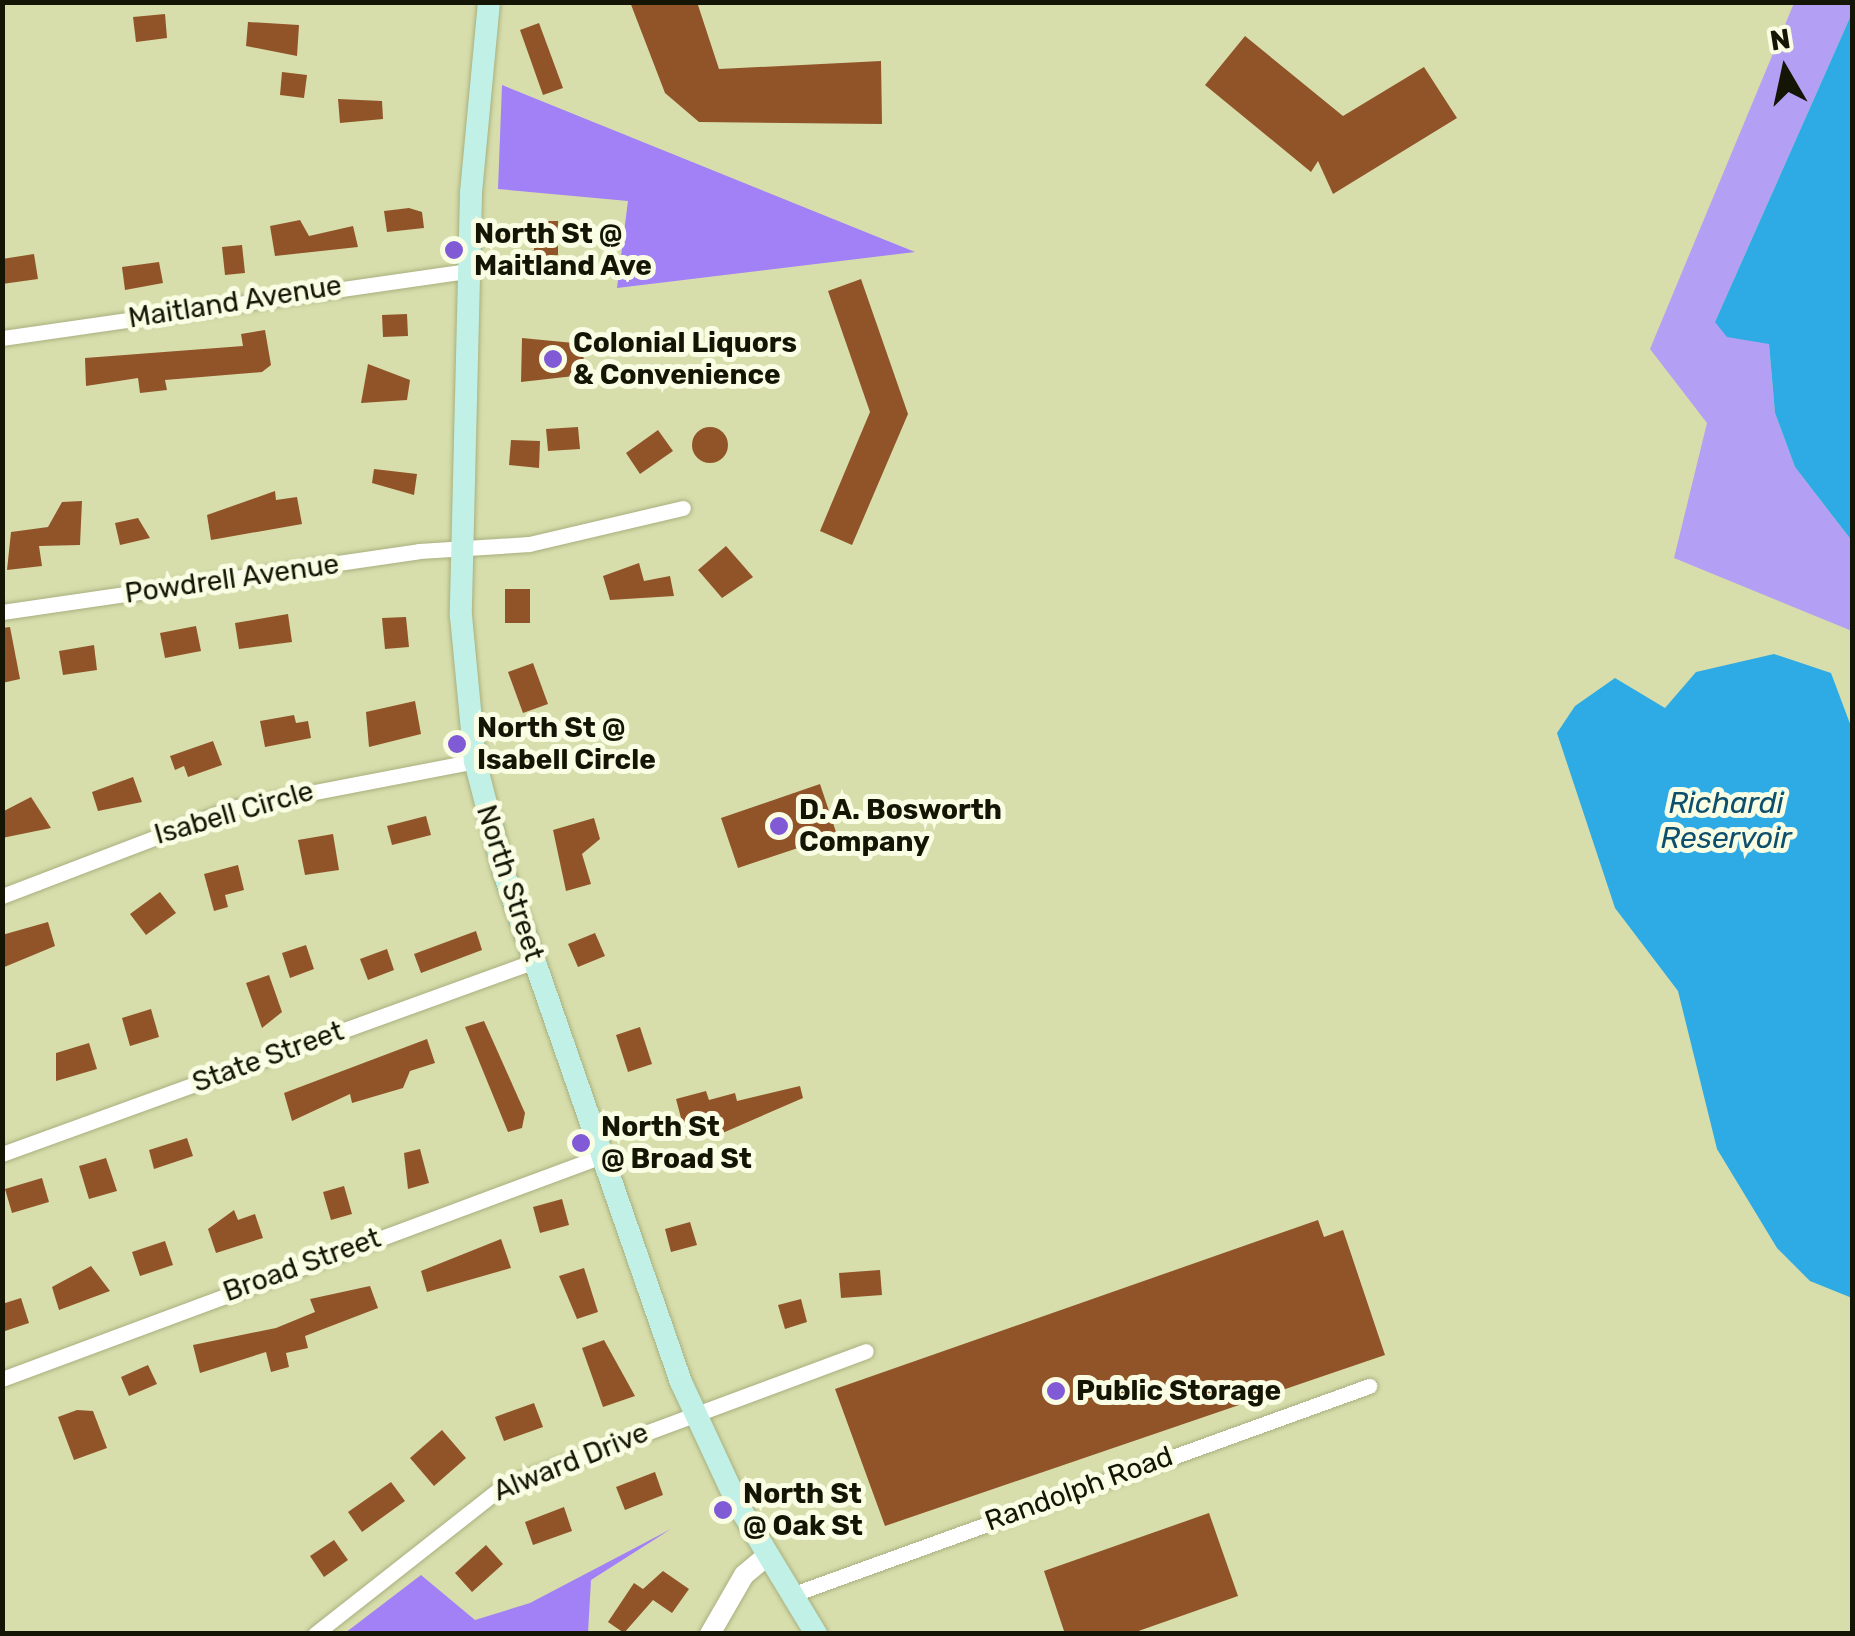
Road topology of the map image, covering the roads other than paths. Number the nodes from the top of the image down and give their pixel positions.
1 (489, 2) edge
2 (469, 270) junction
3 (2, 338) edge
4 (683, 508) dead end
5 (462, 547) junction
6 (2, 612) edge
7 (475, 761) junction
8 (2, 896) edge
9 (534, 961) junction
10 (2, 1154) edge
11 (602, 1156) junction
12 (866, 1350) dead end
13 (2, 1379) edge
14 (1368, 1386) dead end
15 (693, 1412) junction
16 (767, 1556) junction
17 (791, 1595) junction
18 (316, 1634) edge
19 (710, 1634) edge
20 (816, 1634) edge

1 - 2 main road, North Street
2 - 3 street, Maitland Avenue
2 - 5 main road, North Street
4 - 5 street, Powdrell Avenue
5 - 6 street, Powdrell Avenue
5 - 7 main road, North Street
7 - 8 street, Isabell Circle
7 - 9 main road, North Street
9 - 10 street, State Street
9 - 11 main road, North Street
11 - 13 street, Broad Street
11 - 15 main road, North Street
12 - 15 street, Alward Drive
14 - 17 street, Randolph Road
15 - 16 main road, North Street
15 - 18 street, Alward Drive
16 - 17 main road, North Street
16 - 19 street
17 - 20 main road, North Street

